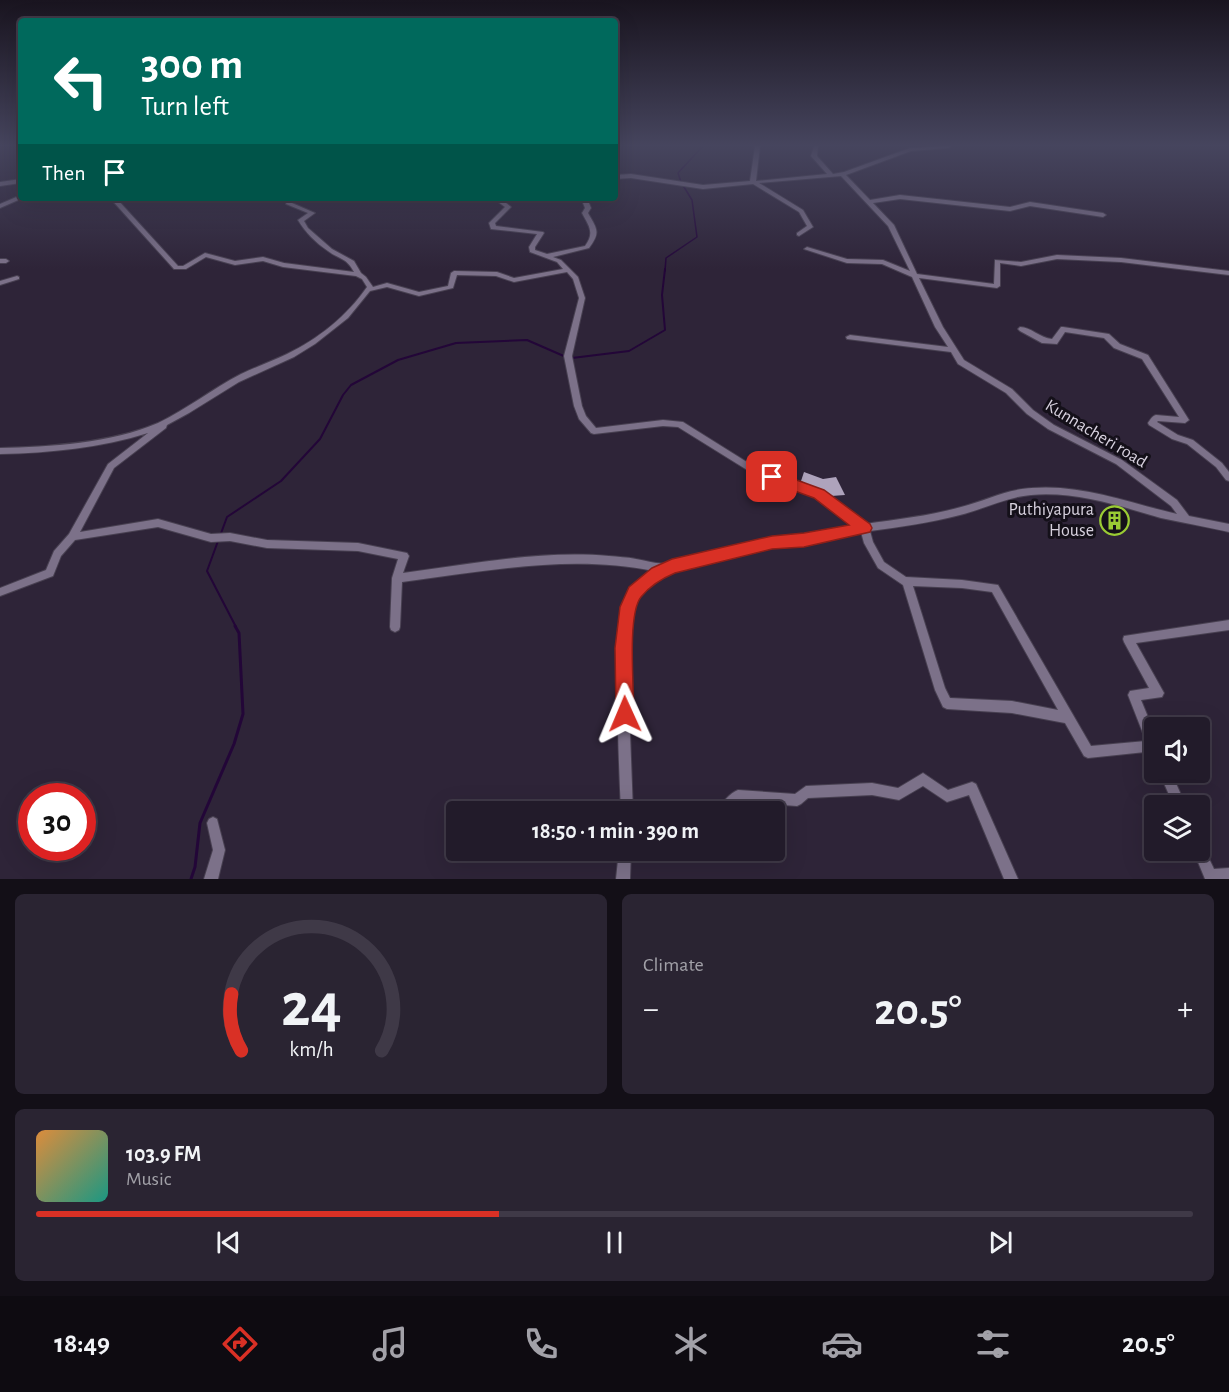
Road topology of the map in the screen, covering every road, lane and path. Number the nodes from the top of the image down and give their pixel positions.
1 (761, 187) edge
2 (855, 187) edge
3 (18, 198) edge
4 (116, 201) edge
5 (290, 201) edge
6 (500, 201) edge
7 (585, 201) edge
8 (869, 202) junction
9 (0, 206) edge
10 (1103, 215) dead end
11 (799, 234) dead end
12 (807, 249) dead end
13 (546, 256) junction
14 (569, 270) junction
15 (1229, 273) edge
16 (357, 274) junction
17 (915, 276) junction
18 (17, 278) dead end
19 (0, 283) edge
20 (368, 290) junction
21 (1022, 329) dead end
22 (850, 337) dead end
23 (953, 350) junction
24 (173, 418) junction
25 (0, 451) edge
26 (1229, 478) edge
27 (1186, 519) junction
28 (864, 528) junction
29 (1229, 528) edge
30 (72, 537) junction
31 (667, 569) junction
32 (397, 578) junction
33 (907, 581) junction
34 (0, 592) edge
35 (1229, 625) edge
36 (395, 627) dead end
37 (1069, 718) junction
38 (1144, 720) edge
39 (1144, 748) edge
40 (627, 801) edge
41 (733, 801) edge
42 (213, 823) dead end
43 (624, 861) edge
44 (1204, 861) edge
45 (1229, 874) edge
46 (212, 879) edge
47 (622, 879) edge
48 (1011, 879) edge

1 - 11 street
2 - 8 street, Kunnacheri road
3 - 9 street
4 - 16 street
5 - 16 street
6 - 13 street
7 - 13 street
8 - 10 street
8 - 17 street, Kunnacheri road
12 - 17 street
13 - 14 street
14 - 20 street
14 - 28 street
15 - 17 street
16 - 20 street
17 - 23 street, Kunnacheri road
18 - 19 street
20 - 24 street
21 - 26 street
22 - 23 street
23 - 27 street, Kunnacheri road
24 - 25 street
24 - 30 street
27 - 28 street
27 - 29 street
28 - 31 street
28 - 33 street
30 - 32 street
30 - 34 street
31 - 32 street
31 - 40 street
32 - 36 street
33 - 37 street
33 - 37 street
35 - 38 street
37 - 39 street
41 - 48 street
42 - 46 street
43 - 47 street
44 - 45 street

